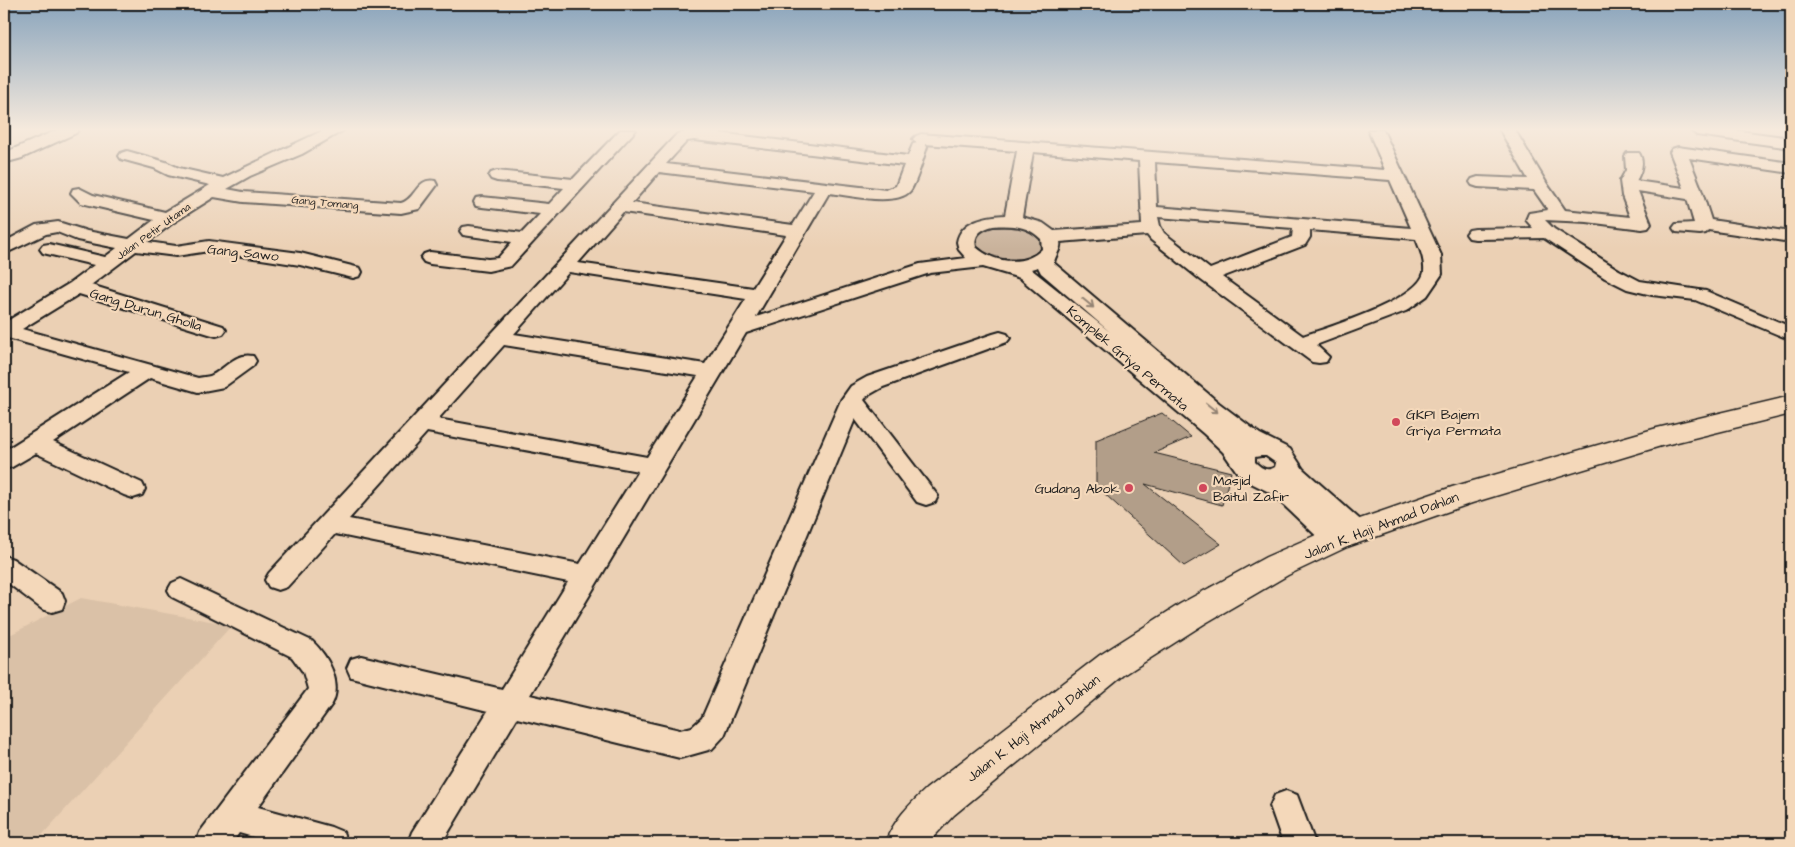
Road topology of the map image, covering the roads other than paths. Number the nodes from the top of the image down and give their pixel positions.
1 (169, 170) edge
2 (256, 170) edge
3 (592, 170) edge
4 (652, 170) edge
5 (674, 170) edge
6 (910, 170) edge
7 (1022, 170) edge
8 (1148, 170) edge
9 (1315, 170) edge
10 (1393, 170) edge
11 (1530, 170) edge
12 (1634, 170) edge
13 (1685, 170) edge
14 (497, 176) dead end
15 (1396, 176) junction
16 (1478, 182) dead end
17 (578, 184) junction
18 (429, 185) dead end
19 (1539, 185) junction
20 (1629, 185) junction
21 (218, 187) junction
22 (824, 188) junction
23 (79, 193) dead end
24 (1694, 195) junction
25 (482, 202) dead end
26 (618, 206) junction
27 (554, 210) junction
28 (1560, 215) junction
29 (168, 218) junction
30 (1151, 220) junction
31 (1013, 221) junction
32 (1302, 224) junction
33 (1703, 224) junction
34 (1682, 228) dead end
35 (469, 231) dead end
36 (798, 231) junction
37 (1548, 233) junction
38 (1423, 234) junction
39 (1474, 234) dead end
40 (1791, 237) edge
41 (526, 239) junction
42 (131, 245) junction
43 (966, 246) junction
44 (1048, 246) junction
45 (4, 249) edge
46 (49, 249) dead end
47 (430, 258) dead end
48 (984, 261) junction
49 (108, 263) junction
50 (563, 266) junction
51 (1006, 266) junction
52 (927, 268) junction
53 (353, 272) dead end
54 (1208, 276) junction
55 (1056, 286) junction
56 (77, 288) junction
57 (759, 295) junction
58 (738, 329) junction
59 (216, 330) dead end
60 (4, 331) edge
61 (1791, 334) edge
62 (498, 338) junction
63 (1000, 338) dead end
64 (1301, 344) junction
65 (1319, 357) dead end
66 (246, 361) dead end
67 (146, 371) junction
68 (712, 372) junction
69 (852, 400) junction
70 (1791, 405) edge
71 (420, 423) junction
72 (35, 443) junction
73 (1269, 449) junction
74 (4, 461) edge
75 (1242, 461) junction
76 (654, 466) junction
77 (1282, 477) junction
78 (133, 489) dead end
79 (926, 496) dead end
80 (329, 524) junction
81 (1343, 532) junction
82 (4, 566) edge
83 (586, 576) junction
84 (278, 580) dead end
85 (181, 590) dead end
86 (52, 601) dead end
87 (361, 668) dead end
88 (509, 703) junction
89 (1286, 806) dead end
90 (246, 820) dead end
91 (212, 843) edge
92 (331, 843) edge
93 (424, 843) edge
94 (905, 843) edge
95 (1299, 843) edge

1 - 21 street, Gang Tomang
2 - 21 street, Jalan Petir Utama
3 - 17 street
4 - 26 street
5 - 22 street
6 - 22 street
7 - 31 street
8 - 30 street
9 - 15 street
10 - 15 street
11 - 19 street
12 - 20 street
13 - 24 street
14 - 17 street
15 - 38 street
16 - 19 street
17 - 27 street
18 - 21 street, Gang Tomang
19 - 28 street
20 - 24 street
20 - 28 street
21 - 29 street, Jalan Petir Utama
22 - 36 street
23 - 29 street
24 - 33 street
25 - 27 street
26 - 36 street
26 - 50 street
27 - 41 street
28 - 37 street
29 - 42 street, Jalan Petir Utama
30 - 32 street
30 - 44 street
30 - 54 street
31 - 43 street
31 - 44 street
32 - 38 street
32 - 54 street
33 - 34 street
33 - 40 street
35 - 41 street
36 - 57 street
37 - 39 street
37 - 61 street
38 - 64 street
41 - 47 street
42 - 45 street, Gang Sawo
42 - 49 street, Jalan Petir Utama
42 - 53 street, Gang Sawo
43 - 48 street
43 - 52 street
44 - 51 street
44 - 55 street, Komplek Griya Permata
46 - 49 street
48 - 51 street
48 - 52 street
49 - 56 street, Jalan Petir Utama
50 - 57 street
50 - 62 street
51 - 55 street, Komplek Griya Permata
52 - 58 street
54 - 64 street
55 -> 73 street, Komplek Griya Permata
55 - 75 street, Komplek Griya Permata
56 - 59 street, Gang Durun Gholla
56 - 60 street, Jalan Petir Utama
57 - 58 street
58 - 68 street
60 - 67 street
62 - 68 street
62 - 71 street
63 - 69 street
64 - 65 street
66 - 67 street
67 - 72 street
68 - 76 street
69 - 79 street
69 - 88 street
70 - 81 main road, Jalan K. Haji Ahmad Dahlan
71 - 76 street
71 - 80 street
72 - 74 street
72 - 78 street
73 - 75 street
73 - 77 street, Komplek Griya Permata
75 - 77 street, Komplek Griya Permata
76 - 83 street
77 - 81 street
80 - 83 street
80 - 84 street
81 - 94 main road, Jalan K. Haji Ahmad Dahlan
82 - 86 street
83 - 88 street
85 - 91 street
87 - 88 street
88 - 93 street
89 - 95 street
90 - 92 street

